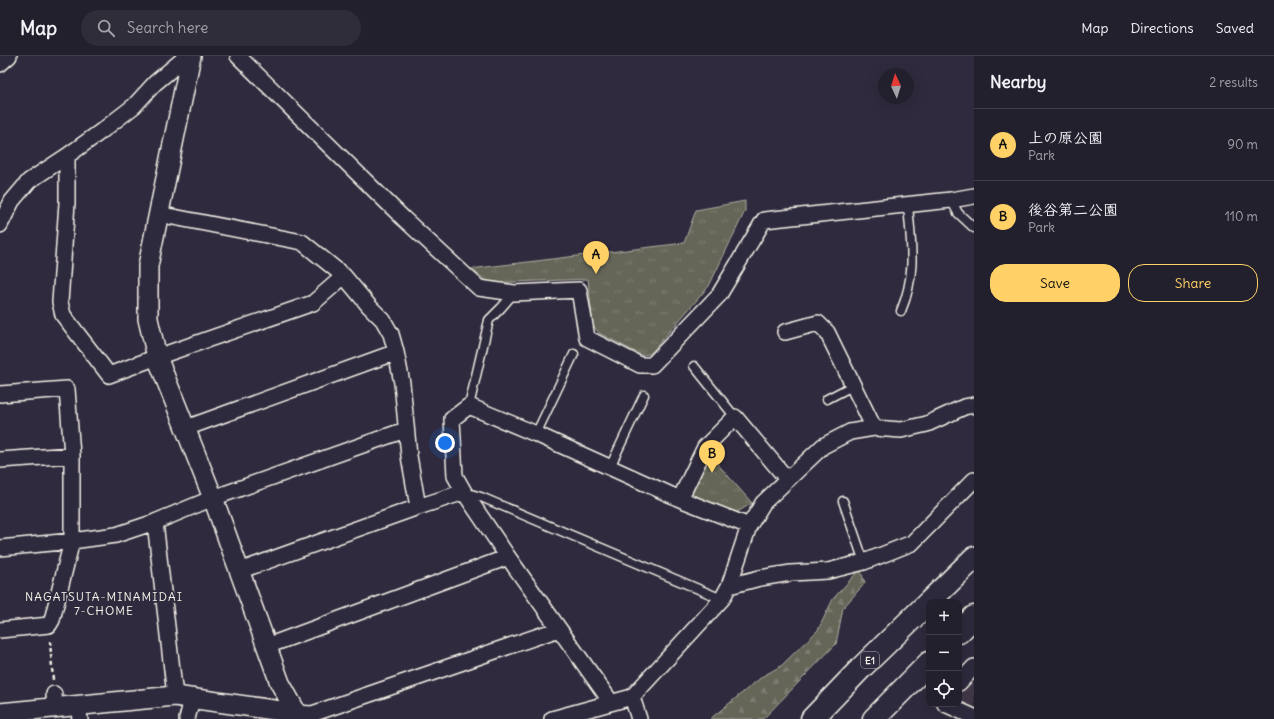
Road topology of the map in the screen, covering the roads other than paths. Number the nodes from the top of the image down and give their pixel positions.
1 (9, 56) edge
2 (187, 56) edge
3 (191, 56) edge
4 (238, 56) edge
5 (0, 64) edge
6 (67, 156) junction
7 (974, 196) edge
8 (950, 200) junction
9 (908, 205) junction
10 (158, 214) junction
11 (0, 225) edge
12 (974, 228) edge
13 (344, 276) junction
14 (514, 293) junction
15 (901, 311) dead end
16 (785, 332) dead end
17 (396, 352) junction
18 (574, 354) dead end
19 (157, 357) junction
20 (694, 366) dead end
21 (854, 385) junction
22 (0, 394) edge
23 (644, 395) dead end
24 (827, 399) dead end
25 (974, 405) edge
26 (469, 406) junction
27 (736, 417) junction
28 (186, 428) junction
29 (874, 428) junction
30 (406, 430) junction
31 (536, 434) junction
32 (72, 455) junction
33 (0, 460) edge
34 (610, 467) junction
35 (787, 479) junction
36 (974, 480) edge
37 (464, 492) junction
38 (213, 498) junction
39 (680, 499) junction
40 (843, 501) dead end
41 (418, 506) junction
42 (154, 522) junction
43 (749, 526) junction
44 (72, 541) junction
45 (0, 548) edge
46 (508, 557) junction
47 (974, 558) edge
48 (864, 562) junction
49 (239, 571) junction
50 (726, 592) junction
51 (932, 599) edge
52 (926, 605) edge
53 (974, 617) edge
54 (559, 629) junction
55 (962, 629) edge
56 (0, 630) edge
57 (267, 646) junction
58 (926, 666) edge
59 (974, 668) edge
60 (962, 680) edge
61 (184, 697) junction
62 (632, 697) junction
63 (611, 702) junction
64 (952, 707) edge
65 (79, 712) edge
66 (0, 713) edge
67 (298, 716) edge
68 (974, 717) edge
69 (188, 719) edge
70 (552, 719) edge
71 (639, 719) edge
72 (812, 719) edge
73 (874, 719) edge

1 - 5 street
2 - 6 street
3 - 10 street
4 - 14 street
6 - 11 street
6 - 19 street
7 - 8 street
8 - 9 street
8 - 12 lane
9 - 14 street
9 - 15 lane
10 - 13 street
10 - 19 street
13 - 17 street
13 - 19 street
14 - 26 lane
16 - 21 street
17 - 28 street
17 - 30 street
18 - 31 lane
19 - 28 street
20 - 27 lane
21 - 24 lane
21 - 29 street
22 - 32 street
23 - 34 lane
25 - 29 street
26 - 31 street
26 - 37 street
27 - 35 street
27 - 39 street
28 - 38 street
29 - 35 street
30 - 38 street
30 - 41 street
31 - 34 street
32 - 33 street
32 - 44 street
34 - 39 street
35 - 43 street
36 - 48 street
37 - 41 street
37 - 46 street
37 - 50 lane
38 - 42 street
38 - 49 street
39 - 43 street
40 - 48 lane
41 - 49 street
42 - 44 street
42 - 61 street
43 - 50 street
44 - 45 street
44 - 56 street
46 - 54 street
46 - 57 street
47 - 51 highway, E1
48 - 50 street
49 - 57 street
50 - 62 street
52 - 72 highway, E1
53 - 55 highway
54 - 63 street
54 - 67 street
57 - 67 street
58 - 73 highway
59 - 60 street
61 - 65 street
61 - 67 street
61 - 69 street
62 - 63 street
62 - 71 street
63 - 70 street
64 - 68 street
65 - 66 street

